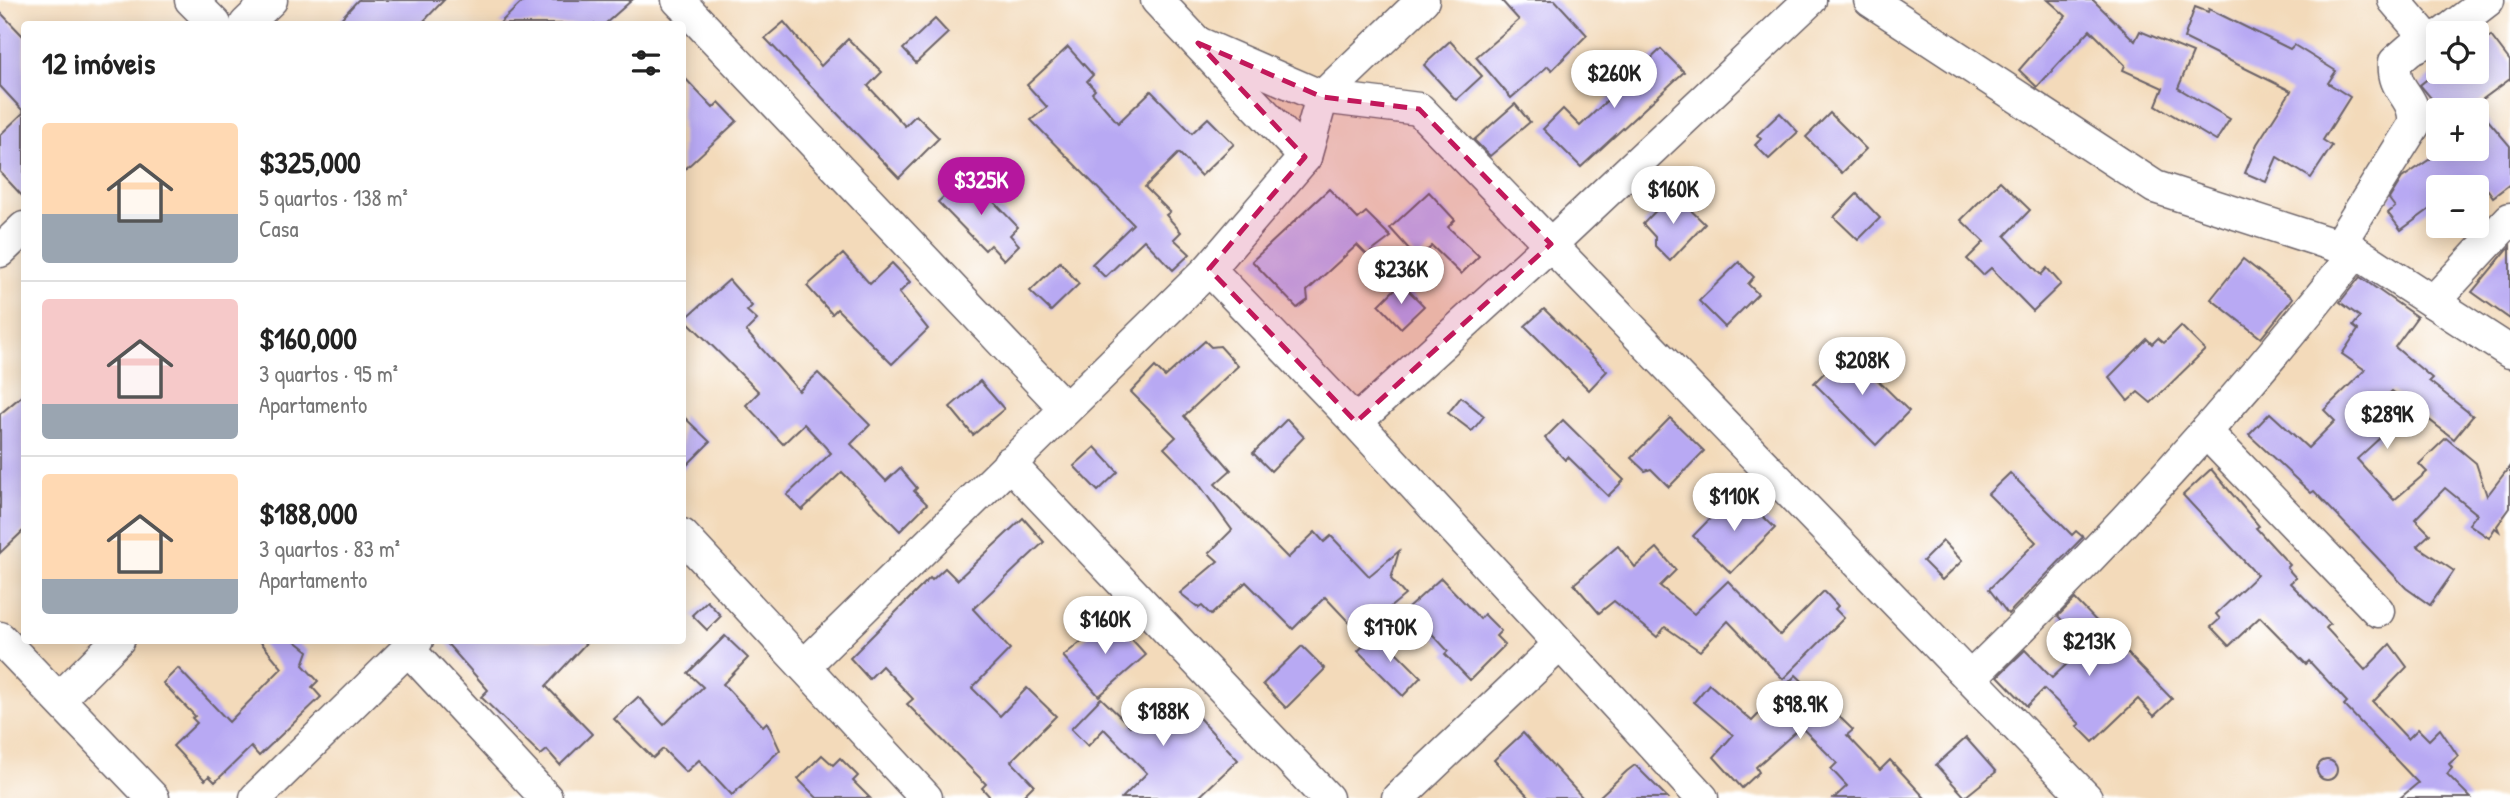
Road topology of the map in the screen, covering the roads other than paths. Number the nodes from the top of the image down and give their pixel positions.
1 (191, 0) edge
2 (271, 0) edge
3 (678, 0) edge
4 (1157, 0) edge
5 (1423, 0) edge
6 (1810, 0) edge
7 (1870, 0) edge
8 (2394, 0) edge
9 (2488, 0) edge
10 (212, 21) edge
11 (249, 21) edge
12 (2459, 21) edge
13 (2426, 28) edge
14 (1198, 43) junction
15 (2426, 44) edge
16 (1322, 97) junction
17 (1305, 157) junction
18 (2510, 219) edge
19 (1551, 244) junction
20 (2347, 249) junction
21 (1209, 269) junction
22 (2433, 302) junction
23 (2510, 352) edge
24 (1065, 408) junction
25 (1356, 422) junction
26 (2206, 432) junction
27 (1009, 463) junction
28 (686, 538) edge
29 (2378, 611) dead end
30 (0, 639) edge
31 (114, 644) edge
32 (413, 645) edge
33 (1559, 645) junction
34 (804, 666) junction
35 (1971, 677) junction
36 (60, 698) junction
37 (153, 798) edge
38 (256, 798) edge
39 (546, 798) edge
40 (926, 798) edge
41 (1327, 798) edge
42 (1398, 798) edge
43 (1702, 798) edge
44 (2085, 798) edge

1 - 10 street
2 - 11 street
3 - 24 street
4 - 14 street
5 - 16 street
6 - 19 street
7 - 20 street
8 - 13 street
9 - 12 street
14 - 16 street
14 - 17 street
15 - 20 street
16 - 17 street
16 - 19 street
17 - 21 street
18 - 22 street
19 - 25 street
19 - 35 street
20 - 22 street
20 - 26 street
21 - 24 street
21 - 25 street
22 - 23 street
24 - 27 street
25 - 33 street
26 - 29 street
26 - 35 street
27 - 34 street
27 - 41 street
28 - 34 street
30 - 36 street
31 - 36 street
32 - 38 street
32 - 39 street
33 - 42 street
33 - 43 street
34 - 40 street
35 - 44 street
36 - 37 street

